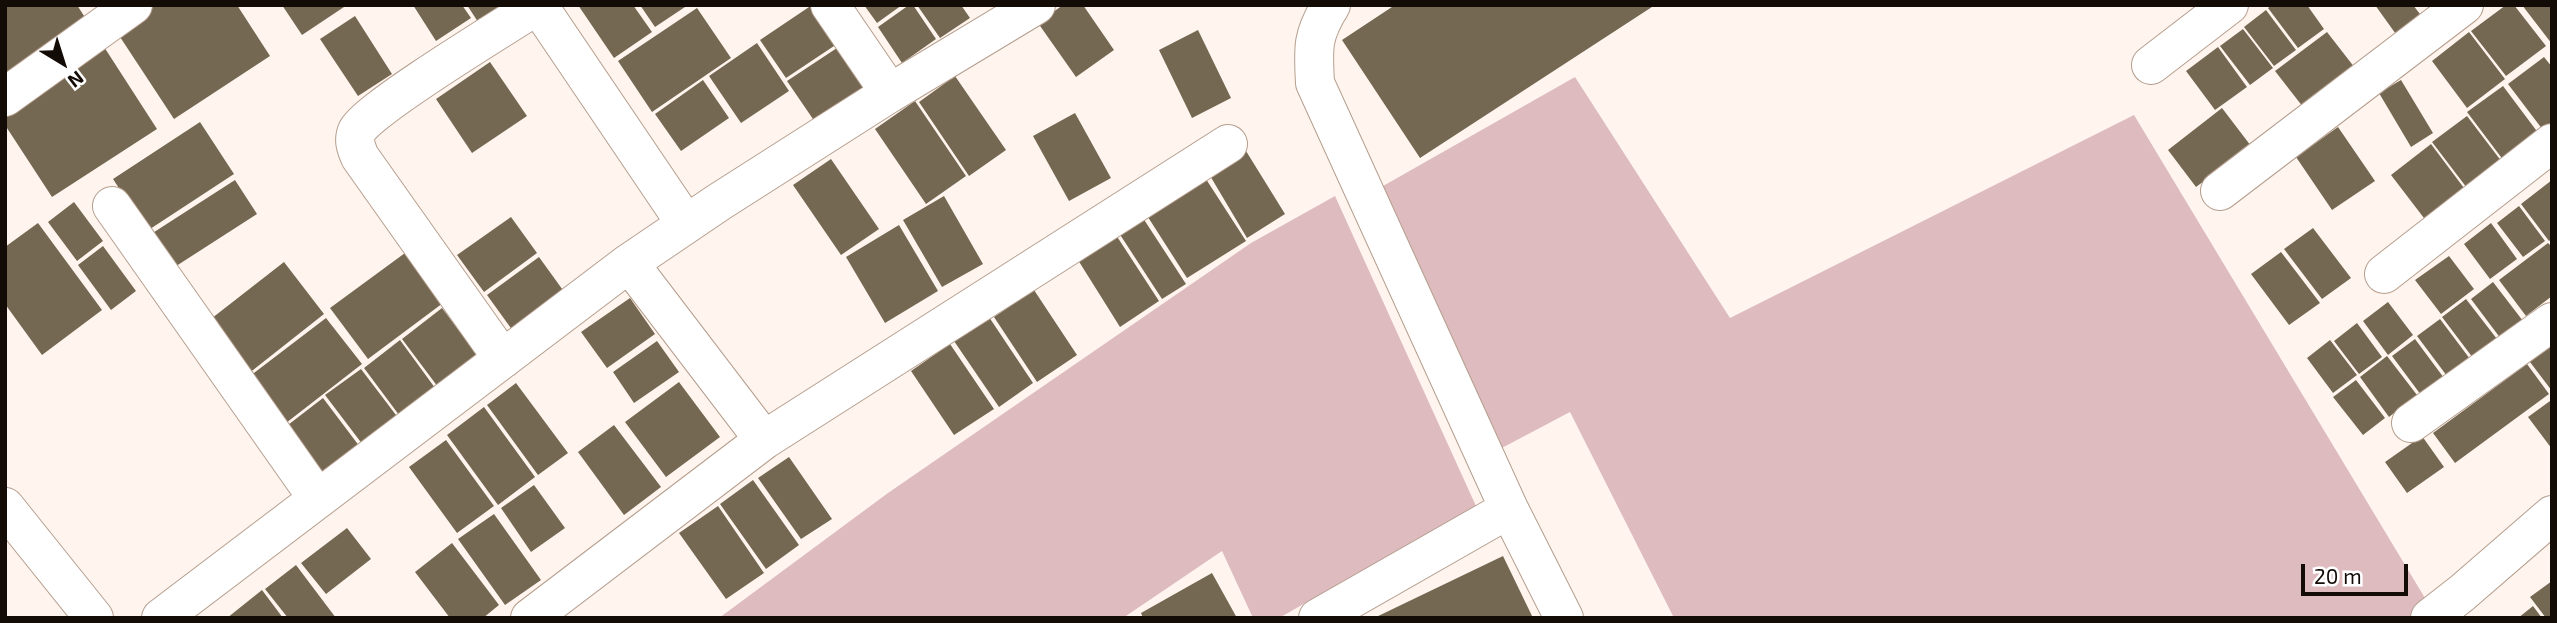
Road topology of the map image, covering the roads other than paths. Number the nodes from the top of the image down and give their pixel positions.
1 (133, 5) edge
2 (538, 5) edge
3 (830, 5) edge
4 (1036, 5) edge
5 (1331, 5) edge
6 (2229, 5) edge
7 (2464, 5) edge
8 (2151, 65) dead end
9 (890, 93) junction
10 (5, 97) edge
11 (2552, 143) edge
12 (1228, 144) dead end
13 (2220, 191) dead end
14 (111, 206) dead end
15 (686, 224) junction
16 (629, 263) junction
17 (2384, 274) dead end
18 (2552, 322) edge
19 (503, 359) junction
20 (2411, 423) dead end
21 (764, 440) junction
22 (318, 499) junction
23 (1509, 509) junction
24 (7, 514) edge
25 (2552, 515) edge
26 (2469, 606) edge
27 (94, 618) edge
28 (161, 618) edge
29 (530, 618) edge
30 (1318, 618) edge
31 (1564, 618) edge
32 (2430, 618) edge

1 - 10 street
2 - 15 street
2 - 19 street
3 - 9 street
4 - 9 street
5 - 23 street
6 - 8 street
7 - 13 street
9 - 15 street
11 - 17 street
12 - 21 street
14 - 22 street
15 - 16 street
16 - 19 street
16 - 21 street
18 - 20 street
19 - 22 street
21 - 29 street
22 - 28 street
23 - 30 street
23 - 31 street
24 - 27 street
25 - 26 street
26 - 32 street

